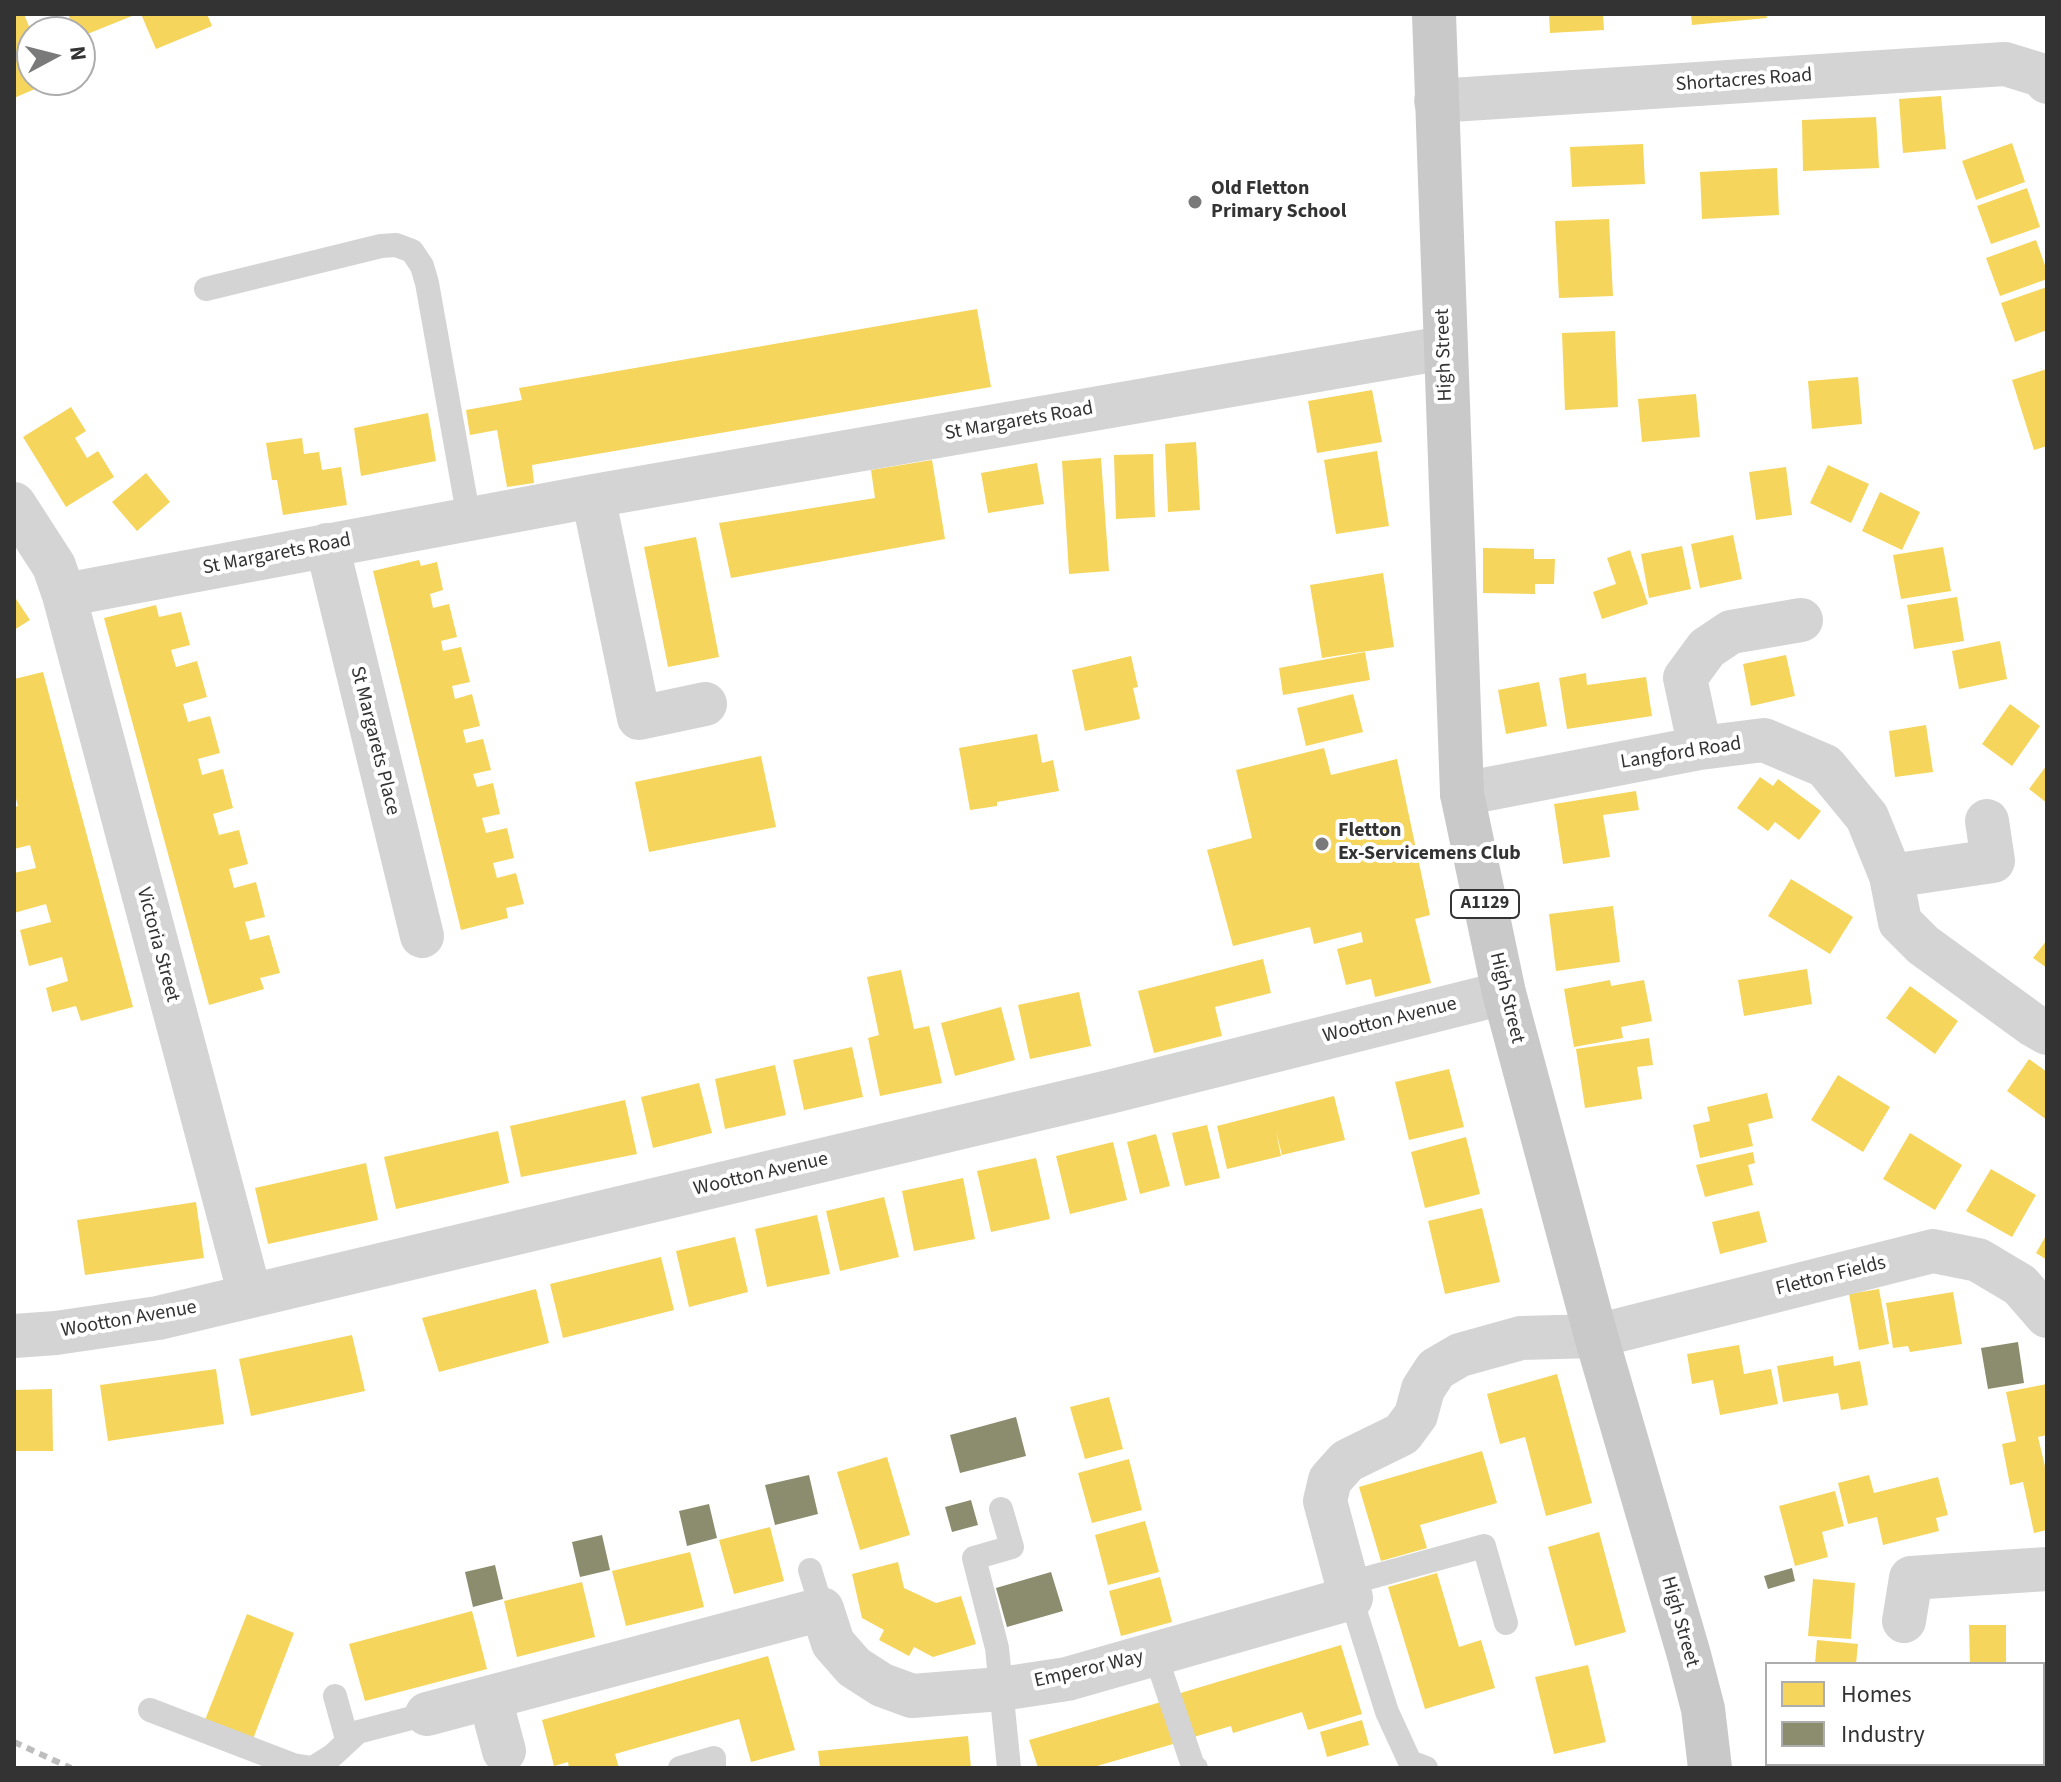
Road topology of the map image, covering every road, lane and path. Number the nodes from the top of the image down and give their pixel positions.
1 (1434, 14) edge
2 (2047, 82) edge
3 (1436, 101) junction
4 (206, 289) dead end
5 (1444, 348) junction
6 (593, 496) junction
7 (14, 504) edge
8 (469, 519) junction
9 (327, 545) junction
10 (64, 595) junction
11 (1801, 620) dead end
12 (705, 704) dead end
13 (1700, 748) junction
14 (1462, 794) junction
15 (1987, 821) dead end
16 (1891, 876) junction
17 (422, 936) dead end
18 (1504, 993) junction
19 (2047, 1033) edge
20 (250, 1295) junction
21 (2047, 1316) edge
22 (14, 1336) edge
23 (1596, 1336) junction
24 (1001, 1509) dead end
25 (2047, 1569) edge
26 (1349, 1591) junction
27 (1904, 1621) dead end
28 (1506, 1623) dead end
29 (1155, 1654) junction
30 (1001, 1689) junction
31 (335, 1696) dead end
32 (490, 1698) junction
33 (150, 1710) dead end
34 (427, 1714) joint
35 (347, 1739) junction
36 (507, 1760) edge
37 (313, 1768) edge
38 (680, 1768) edge
39 (714, 1768) edge
40 (1009, 1768) edge
41 (1196, 1768) edge
42 (1426, 1768) edge
43 (1710, 1768) edge

1 - 3 main road, High Street / A1129
2 - 3 street, Shortacres Road
3 - 5 main road, High Street / A1129
4 - 8 lane
5 - 6 street, St Margarets Road
5 - 14 main road, High Street / A1129
6 - 8 street, St Margarets Road
6 - 12 street
7 - 10 street
8 - 9 street, St Margarets Road
9 - 10 street, St Margarets Road
9 - 17 street, St Margarets Place
10 - 20 street, Victoria Street
11 - 13 street
13 - 14 street, Langford Road
13 - 16 street, Langford Road
14 - 18 main road, High Street / A1129
15 - 16 street
16 - 19 street, Langford Road
18 - 20 street, Wootton Avenue
18 - 23 main road, High Street / A1129
20 - 22 street, Wootton Avenue
21 - 23 street, Fletton Fields
23 - 26 street
23 - 43 main road, High Street / A1129
24 - 30 lane
25 - 27 street
26 - 28 lane
26 - 29 street, Emperor Way
26 - 42 lane
29 - 30 street, Emperor Way
29 - 41 lane
30 - 32 street, Emperor Way
30 - 40 lane
31 - 35 lane
32 - 34 street, Emperor Way
32 - 36 street
33 - 37 lane
34 - 35 lane
35 - 37 lane
38 - 39 lane

